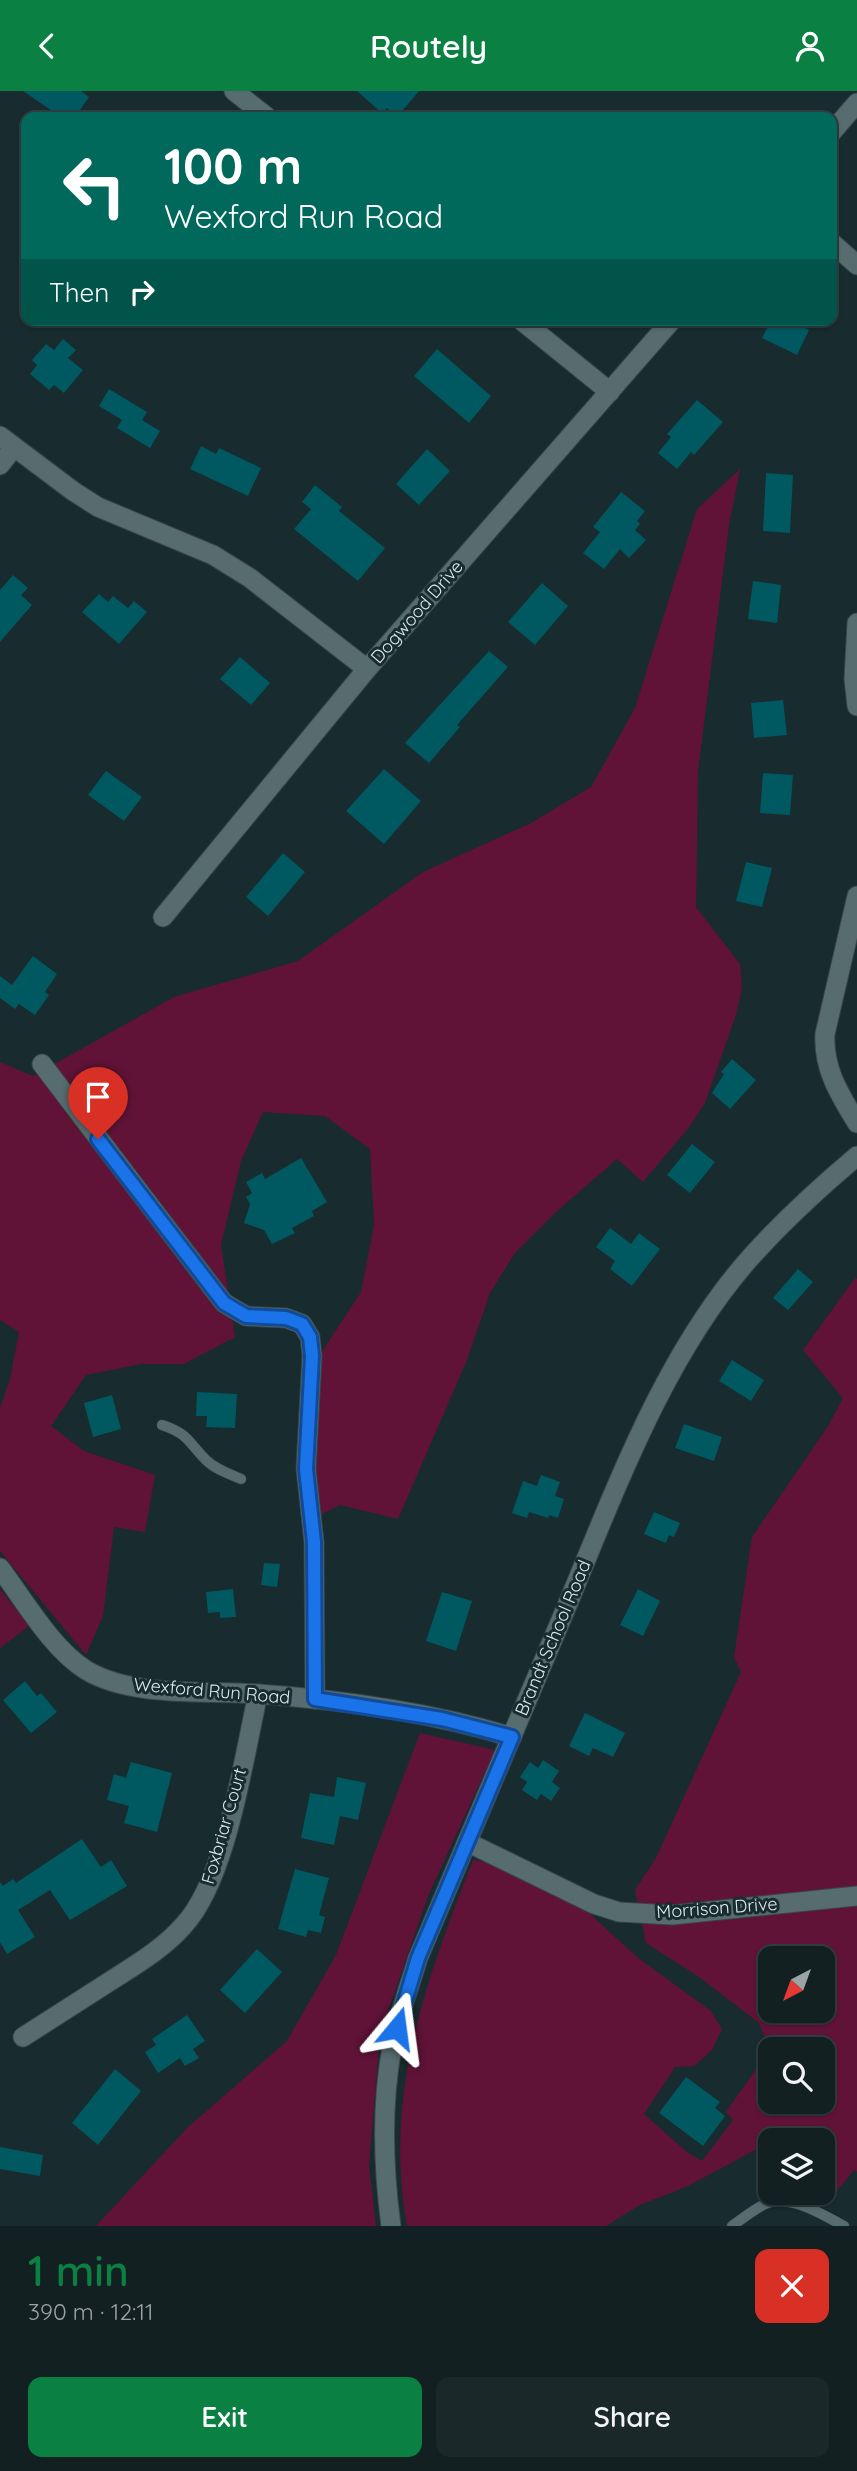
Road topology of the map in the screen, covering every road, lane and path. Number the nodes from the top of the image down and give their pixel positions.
1 (234, 91) edge
2 (857, 103) edge
3 (261, 112) edge
4 (837, 126) edge
5 (837, 247) edge
6 (857, 265) edge
7 (528, 326) edge
8 (667, 326) edge
9 (610, 392) junction
10 (7, 442) edge
11 (0, 465) edge
12 (857, 623) edge
13 (367, 670) junction
14 (857, 706) edge
15 (857, 896) edge
16 (163, 917) dead end
17 (42, 1064) dead end
18 (857, 1123) edge
19 (857, 1156) edge
20 (162, 1425) dead end
21 (241, 1479) dead end
22 (0, 1568) edge
23 (258, 1694) junction
24 (315, 1699) junction
25 (512, 1737) junction
26 (467, 1842) junction
27 (857, 1896) edge
28 (23, 2037) dead end
29 (391, 2226) edge
30 (732, 2226) edge
31 (844, 2226) edge

1 - 3 street
2 - 4 street
5 - 6 street
7 - 9 street
8 - 9 street, Dogwood Drive
9 - 13 street, Dogwood Drive
10 - 11 street
10 - 13 street, Dogwood Drive
12 - 14 street
13 - 16 street
15 - 18 street
17 - 24 street
19 - 25 street, Brandt School Road
20 - 21 lane
22 - 23 street, Wexford Run Road
23 - 24 street, Wexford Run Road
23 - 28 street, Foxbriar Court
24 - 25 street, Wexford Run Road
25 - 26 street, Brandt School Road
26 - 27 street, Morrison Drive
26 - 29 street, Brandt School Road
30 - 31 lane

